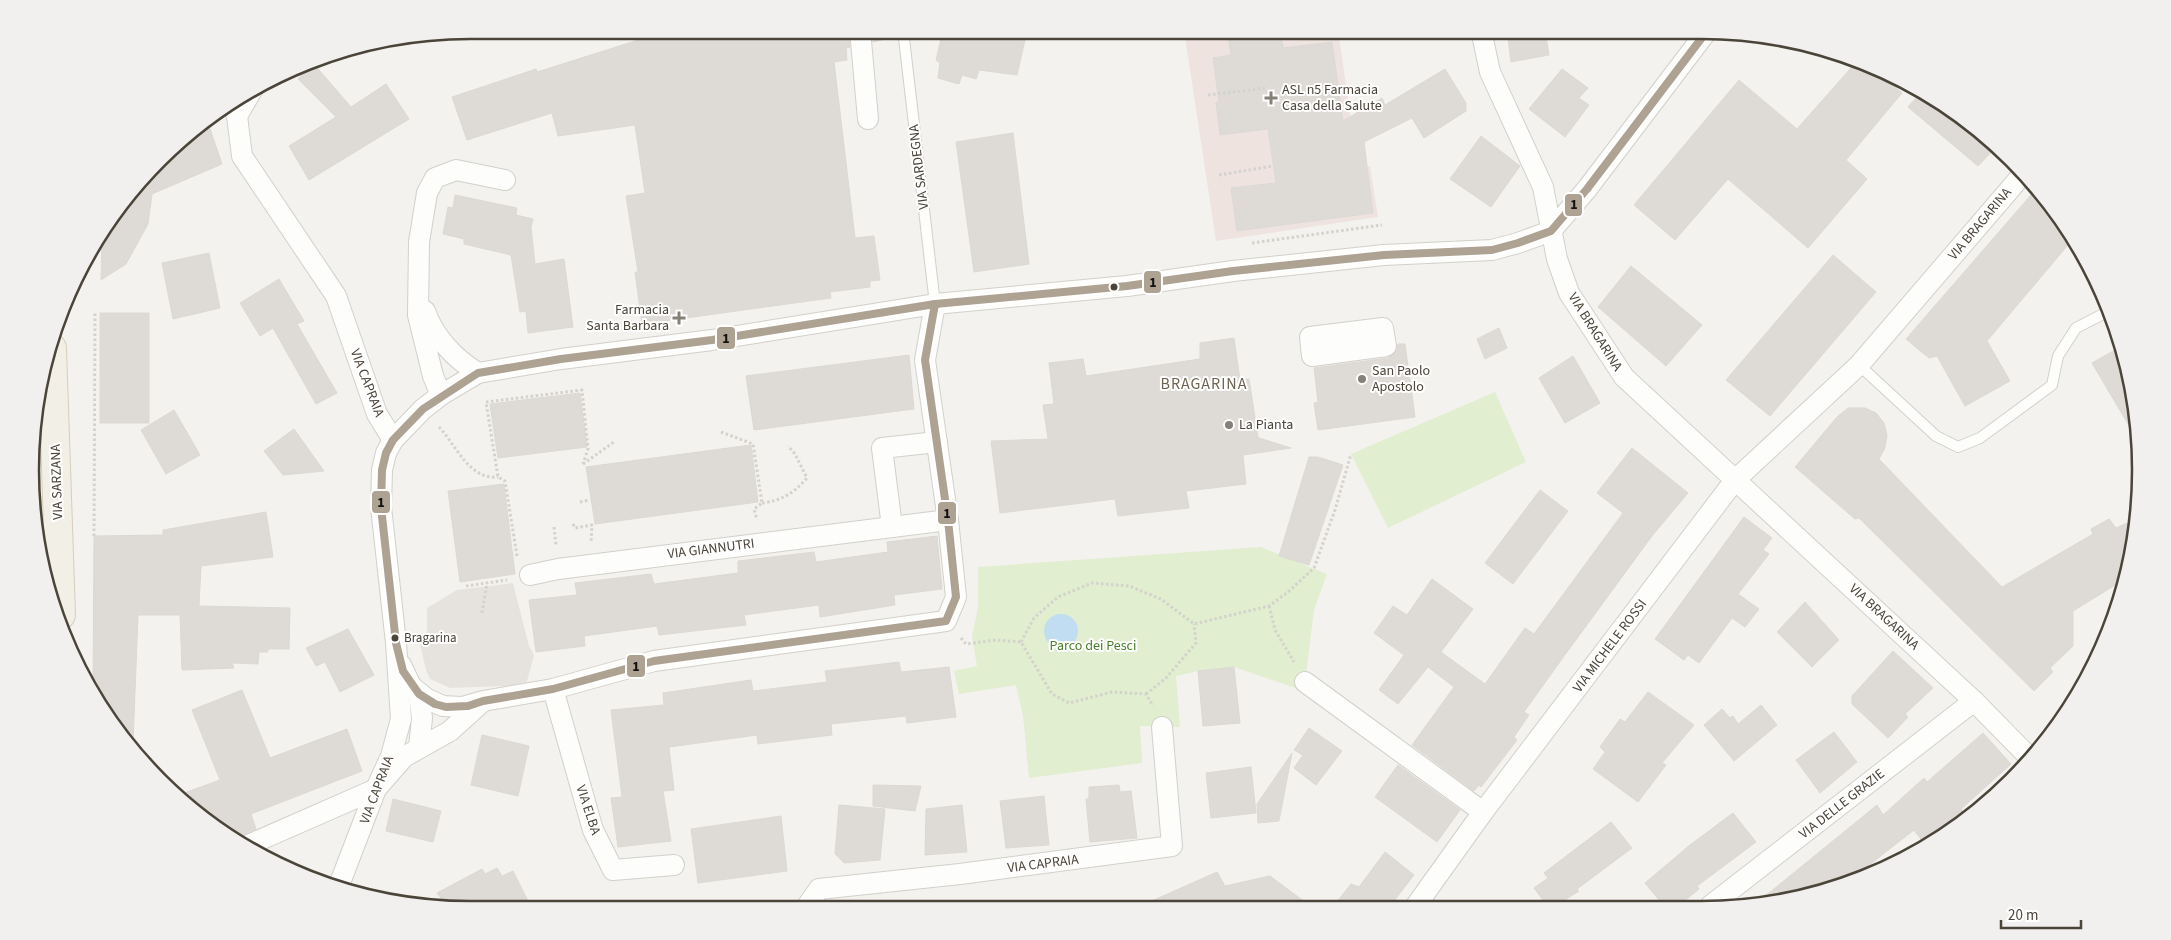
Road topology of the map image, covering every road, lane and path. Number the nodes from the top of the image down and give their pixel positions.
1 (861, 39) edge
2 (904, 39) edge
3 (1483, 39) edge
4 (1701, 39) edge
5 (1267, 88) dead end
6 (1208, 95) dead end
7 (234, 109) edge
8 (868, 119) dead end
9 (1273, 166) dead end
10 (1219, 176) dead end
11 (2019, 179) edge
12 (505, 180) dead end
13 (1382, 224) dead end
14 (1551, 231) junction
15 (1248, 243) dead end
16 (419, 290) junction
17 (935, 304) junction
18 (95, 313) dead end
19 (2103, 314) edge
20 (52, 361) edge
21 (1859, 365) junction
22 (478, 373) junction
23 (441, 395) junction
24 (423, 409) junction
25 (720, 432) dead end
26 (393, 440) junction
27 (614, 442) dead end
28 (937, 442) junction
29 (788, 446) dead end
30 (1351, 454) dead end
31 (498, 477) junction
32 (1735, 480) junction
33 (589, 500) dead end
34 (580, 502) dead end
35 (762, 503) junction
36 (754, 509) dead end
37 (948, 520) junction
38 (573, 524) dead end
39 (592, 525) dead end
40 (892, 526) junction
41 (94, 536) dead end
42 (525, 576) junction
43 (487, 583) junction
44 (466, 586) dead end
45 (61, 605) edge
46 (1269, 606) junction
47 (482, 613) dead end
48 (946, 621) junction
49 (1194, 624) junction
50 (1021, 642) junction
51 (396, 643) junction
52 (1305, 682) joint
53 (553, 689) junction
54 (419, 694) junction
55 (1146, 694) junction
56 (483, 701) junction
57 (1974, 701) junction
58 (1162, 726) joint
59 (419, 747) junction
60 (2026, 753) edge
61 (376, 789) junction
62 (1483, 812) junction
63 (254, 843) edge
64 (674, 865) dead end
65 (341, 881) edge
66 (1717, 900) edge
67 (811, 901) edge
68 (1418, 901) edge

1 - 8 street
2 - 17 lane, VIA SARDEGNA
3 - 14 street, VIA BRAGARINA
4 - 14 street
5 - 6 path
7 - 26 street, VIA CAPRAIA
9 - 10 path
11 - 21 street, VIA BRAGARINA
12 - 16 street
13 - 15 path
14 - 17 street
14 - 32 street, VIA BRAGARINA
16 - 22 street
16 - 23 street
17 - 22 street
17 - 28 street
18 - 41 path
19 - 21 lane
20 - 45 main road, VIA SARZANA
21 - 32 street, VIA BRAGARINA
22 - 23 street
23 - 24 street
24 - 26 street
24 - 31 path
25 - 35 path
26 - 51 street, VIA CAPRAIA
27 - 31 path
28 - 37 street
28 - 40 street
29 - 35 path
30 - 46 path
31 - 42 path
32 - 57 street, VIA BRAGARINA
32 - 62 street, VIA MICHELE ROSSI
33 - 34 path
35 - 36 path
37 - 40 street, VIA GIANNUTRI
37 - 48 street
38 - 39 path
40 - 42 street, VIA GIANNUTRI
42 - 43 path
43 - 44 path
43 - 47 path
46 - 49 path
46 - 52 path
48 - 50 path
48 - 53 street
49 - 50 path
49 - 55 path
50 - 55 path
51 - 54 street
51 - 61 street, VIA CAPRAIA
52 - 62 street
53 - 56 street
53 - 64 street, VIA ELBA
54 - 56 street
54 - 59 street
55 - 58 path
56 - 59 street
57 - 60 street, VIA BRAGARINA
57 - 66 street, VIA DELLE GRAZIE
58 - 67 street, VIA CAPRAIA
59 - 61 street
61 - 63 street
61 - 65 street, VIA CAPRAIA
62 - 68 street, VIA MICHELE ROSSI

